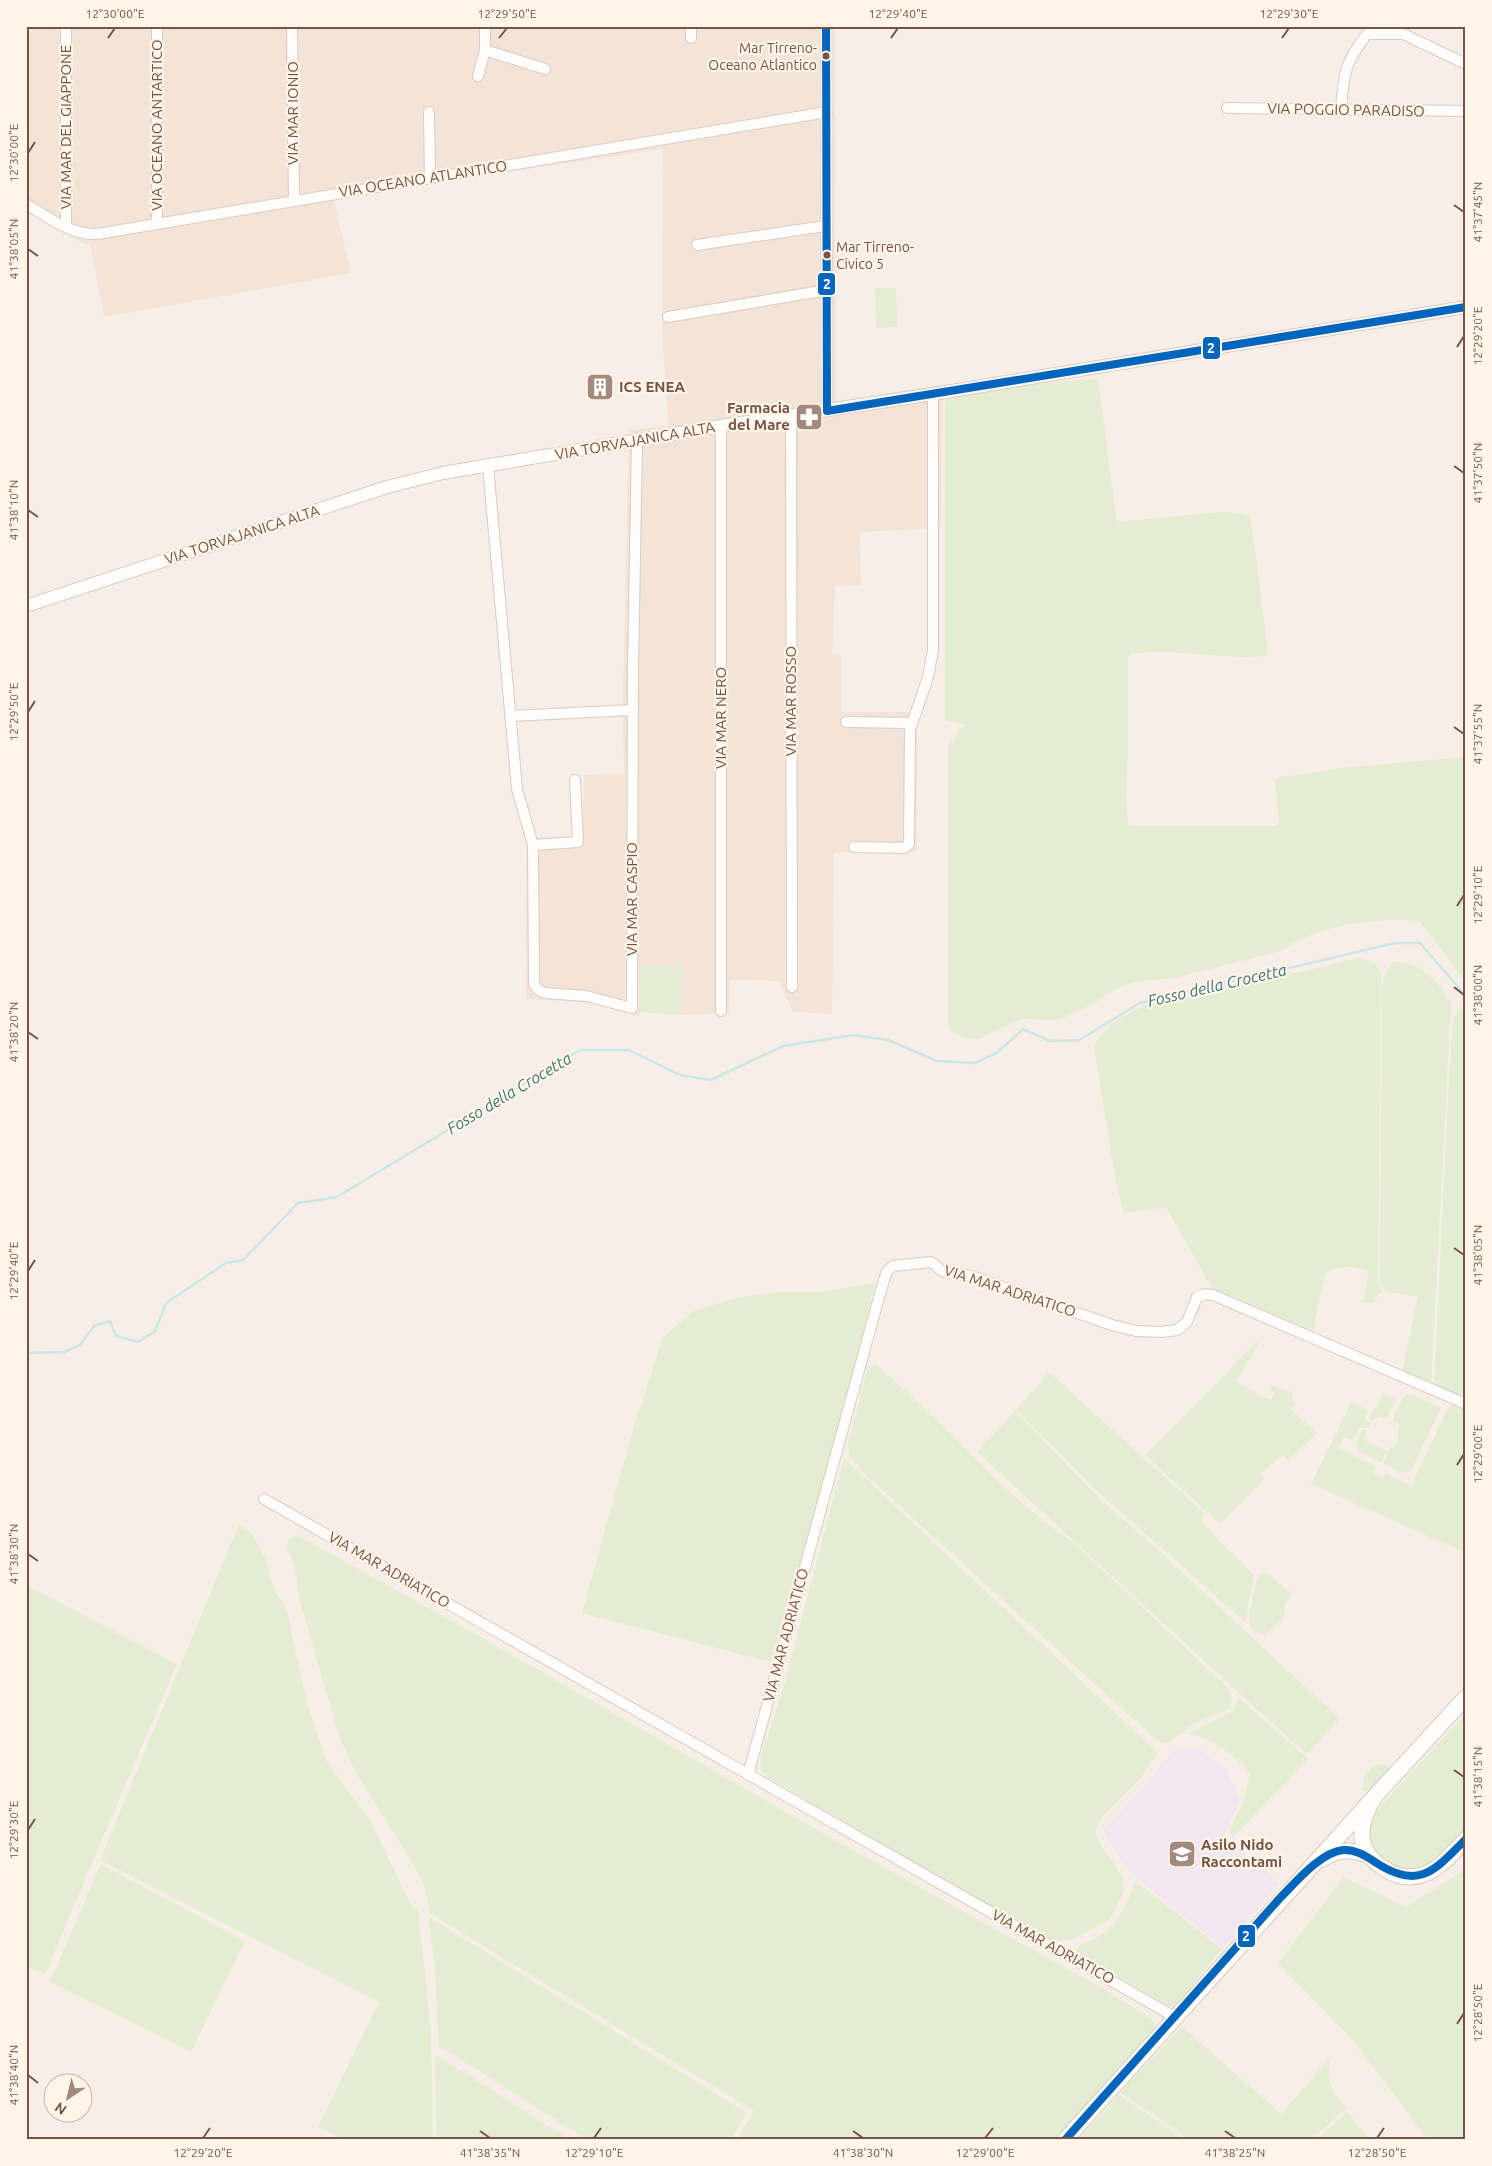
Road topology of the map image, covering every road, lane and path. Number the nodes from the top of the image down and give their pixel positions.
1 (66, 26) edge
2 (157, 26) edge
3 (292, 26) edge
4 (485, 26) edge
5 (691, 26) edge
6 (826, 26) edge
7 (691, 38) dead end
8 (485, 50) junction
9 (1466, 64) edge
10 (545, 69) dead end
11 (478, 76) dead end
12 (1227, 108) dead end
13 (1341, 110) junction
14 (1466, 111) edge
15 (429, 112) dead end
16 (826, 112) junction
17 (430, 178) junction
18 (294, 200) junction
19 (26, 204) edge
20 (157, 224) junction
21 (826, 226) junction
22 (66, 227) junction
23 (697, 245) dead end
24 (827, 290) junction
25 (1466, 307) edge
26 (668, 317) dead end
27 (933, 394) junction
28 (827, 410) junction
29 (791, 415) junction
30 (721, 426) junction
31 (637, 441) junction
32 (488, 466) junction
33 (26, 606) edge
34 (632, 710) junction
35 (511, 716) junction
36 (846, 722) dead end
37 (912, 723) junction
38 (576, 780) dead end
39 (533, 845) junction
40 (854, 847) dead end
41 (792, 987) dead end
42 (721, 1011) dead end
43 (1466, 1404) edge
44 (264, 1499) dead end
45 (1466, 1697) edge
46 (748, 1775) junction
47 (1377, 1794) junction
48 (1466, 1839) edge
49 (1368, 1855) junction
50 (1305, 1875) junction
51 (1175, 2016) junction
52 (1065, 2140) edge

1 - 22 street, VIA MAR DEL GIAPPONE
2 - 20 street, VIA OCEANO ANTARTICO
3 - 18 street, VIA MAR IONIO
4 - 8 street
5 - 7 street
6 - 16 street
8 - 10 street
8 - 11 street
9 - 13 street
12 - 13 street, VIA POGGIO PARADISO
13 - 14 street, VIA POGGIO PARADISO
15 - 17 street
16 - 17 street, VIA OCEANO ATLANTICO
16 - 21 street
17 - 18 street, VIA OCEANO ATLANTICO
18 - 20 street, VIA OCEANO ATLANTICO
19 - 22 street, VIA OCEANO ATLANTICO
20 - 22 street, VIA OCEANO ATLANTICO
21 - 23 street
21 - 24 street
24 - 26 street
24 - 28 street
25 - 27 street, VIA TORVAJANICA ALTA
27 - 28 street, VIA TORVAJANICA ALTA
27 - 37 street
28 - 29 street, VIA TORVAJANICA ALTA
29 - 30 street, VIA TORVAJANICA ALTA
29 - 41 street, VIA MAR ROSSO
30 - 31 street, VIA TORVAJANICA ALTA
30 - 42 street, VIA MAR NERO
31 - 32 street, VIA TORVAJANICA ALTA
31 - 34 street, VIA MAR CASPIO
32 - 33 street, VIA TORVAJANICA ALTA
32 - 35 street
34 - 35 street
34 - 39 street, VIA MAR CASPIO
35 - 39 street
36 - 37 street
37 - 40 street
38 - 39 street
43 - 46 street, VIA MAR ADRIATICO
44 - 46 street, VIA MAR ADRIATICO
45 - 47 main road
46 - 51 street, VIA MAR ADRIATICO
47 - 49 main road
47 - 50 main road
48 - 49 main road
49 - 50 main road
50 - 51 main road
51 - 52 main road

